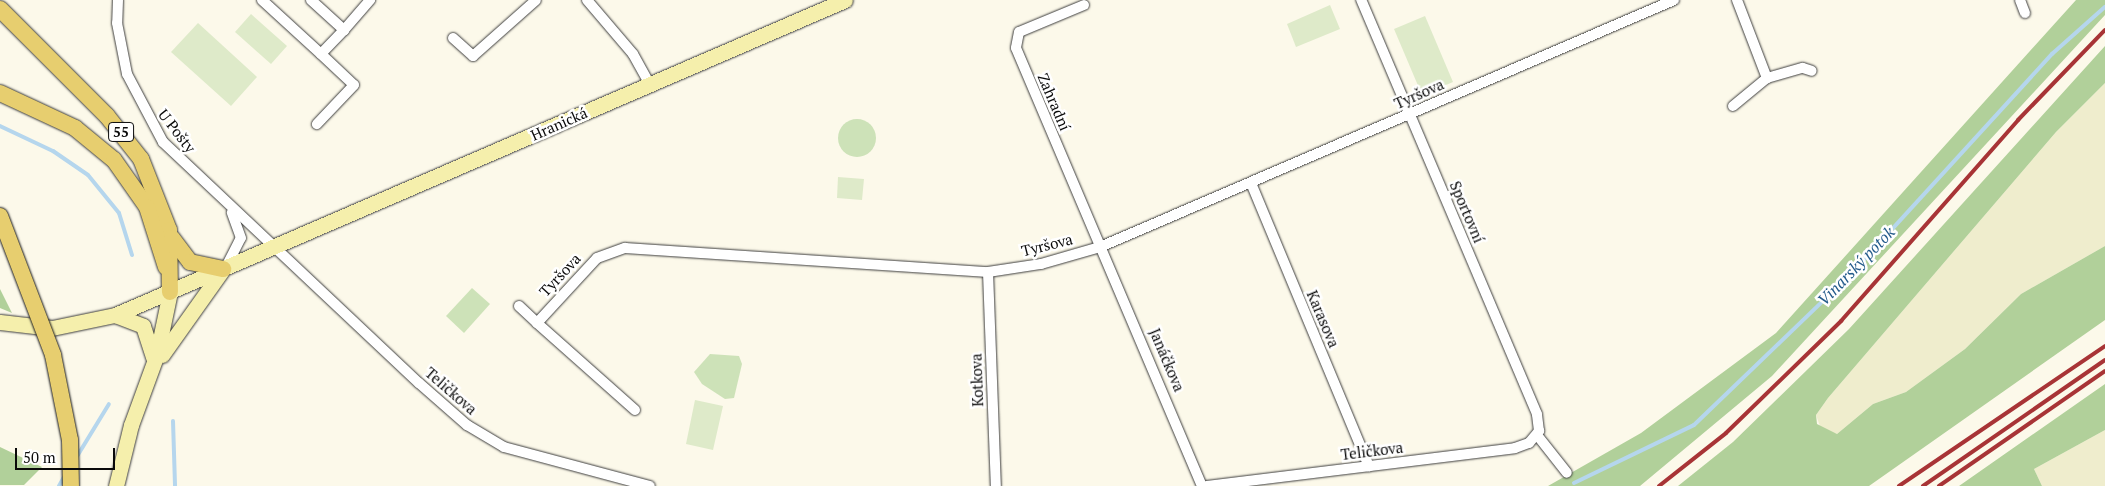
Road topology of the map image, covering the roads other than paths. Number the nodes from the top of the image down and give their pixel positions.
1 (118, 0) edge
2 (262, 0) edge
3 (311, 0) edge
4 (370, 0) edge
5 (536, 0) edge
6 (587, 0) edge
7 (845, 0) edge
8 (1361, 0) edge
9 (1674, 0) edge
10 (1737, 0) edge
11 (2020, 0) edge
12 (1084, 5) dead end
13 (0, 9) edge
14 (2025, 13) dead end
15 (344, 30) junction
16 (453, 38) dead end
17 (321, 54) junction
18 (1812, 71) dead end
19 (1767, 78) junction
20 (650, 85) junction
21 (0, 93) edge
22 (1733, 106) dead end
23 (1409, 115) junction
24 (317, 124) dead end
25 (1251, 183) junction
26 (225, 202) junction
27 (0, 216) edge
28 (169, 230) junction
29 (1100, 246) junction
30 (273, 248) junction
31 (224, 269) junction
32 (988, 272) junction
33 (170, 292) junction
34 (519, 306) dead end
35 (115, 315) junction
36 (0, 322) edge
37 (538, 323) junction
38 (152, 371) junction
39 (634, 410) dead end
40 (1537, 435) junction
41 (1369, 466) junction
42 (1567, 473) dead end
43 (71, 486) edge
44 (116, 486) edge
45 (650, 486) edge
46 (996, 486) edge
47 (1202, 486) edge
48 (1207, 486) edge

1 - 26 street, U Pošty
2 - 17 street
3 - 15 street
4 - 15 street
5 - 16 street
6 - 20 street
7 - 20 main road, Hranická
8 - 23 street, Sportovní
9 - 23 street, Tyršova
10 - 19 street
11 - 14 street
12 - 29 street, Zahradní
13 - 28 main road, 55
15 - 17 street
17 - 24 street
18 - 19 street
19 - 22 street
20 - 30 main road, Hranická
21 - 33 main road
23 - 25 street, Tyršova
23 - 40 street, Sportovní
25 - 29 street, Tyršova
25 - 41 street, Karasova
26 - 30 street, U Pošty
26 - 31 street
27 - 43 main road, bridge
28 - 31 main road
28 - 33 main road, 55
29 - 32 street, Tyršova
29 - 47 street, Janáčkova
30 - 31 main road, Hranická
30 - 45 street, Teličkova
31 - 33 main road, Hranická
31 - 38 main road
32 - 37 street, Tyršova
32 - 46 street, Kotkova
33 - 35 main road, Hranická
33 - 38 main road
34 - 37 street
35 - 36 main road, Hranická
35 - 38 main road
37 - 39 street
38 - 44 main road
40 - 41 street, Teličkova
40 - 42 street
41 - 48 street, Teličkova

